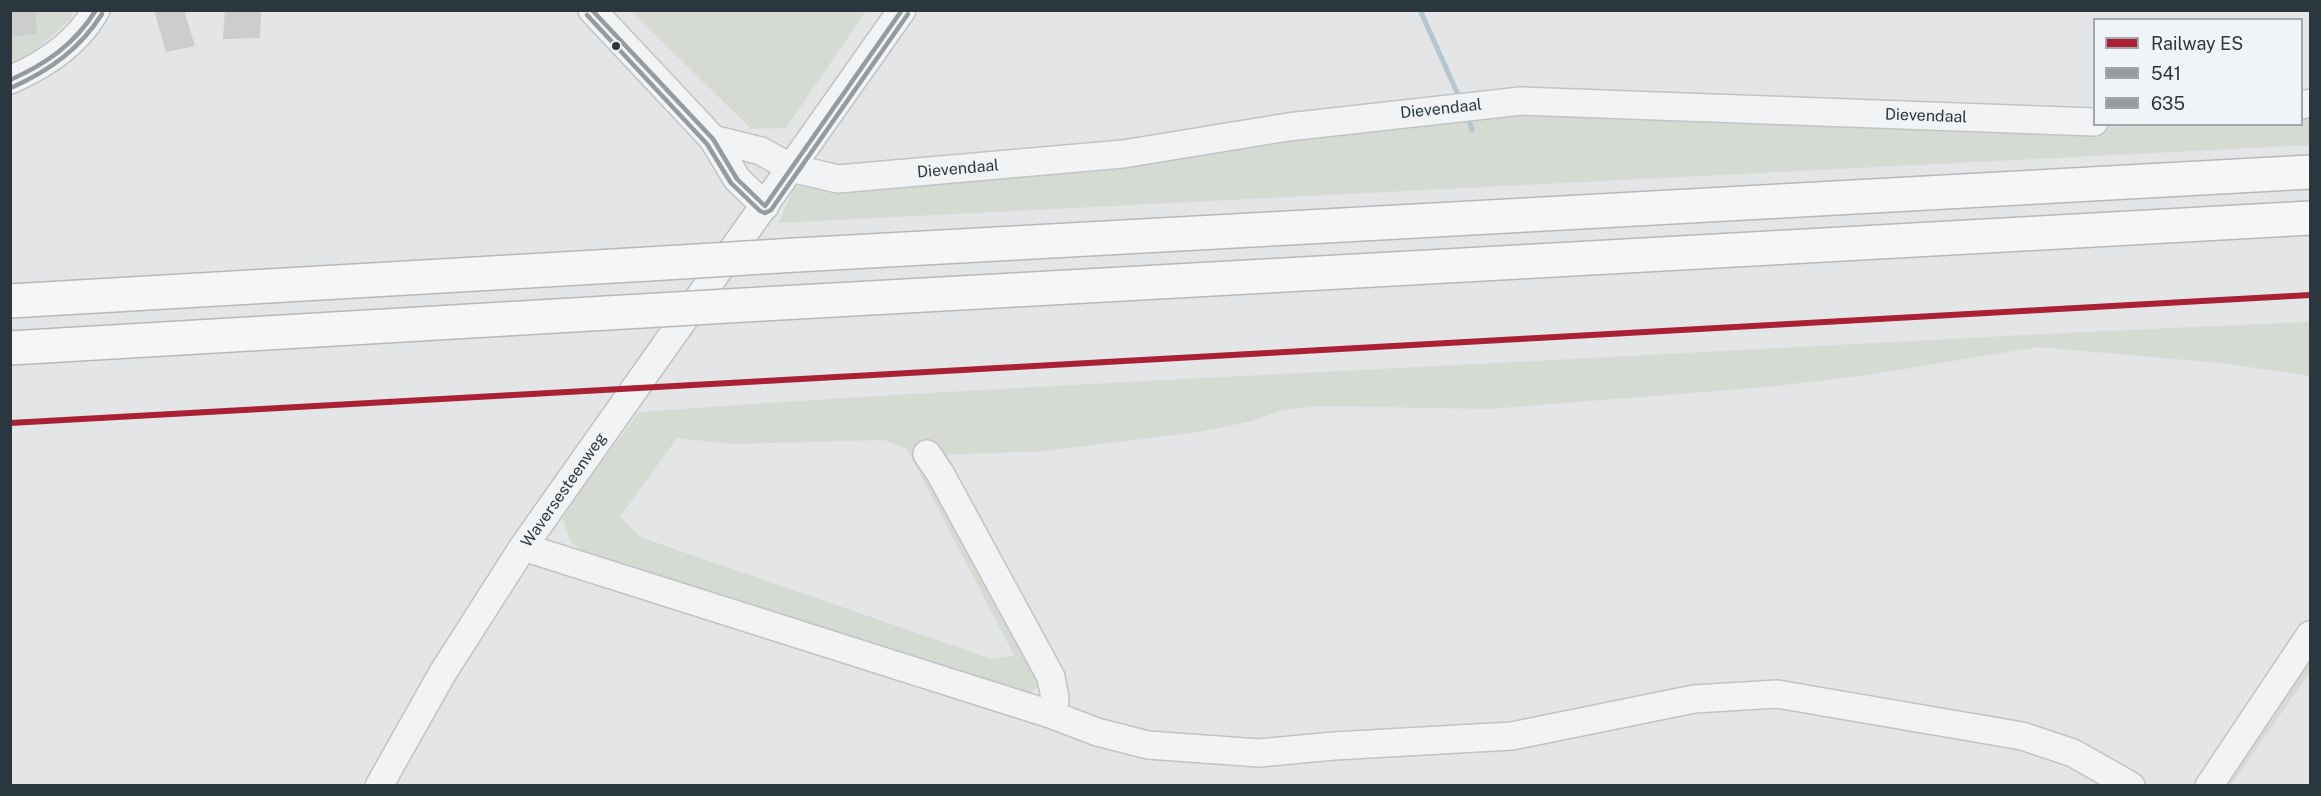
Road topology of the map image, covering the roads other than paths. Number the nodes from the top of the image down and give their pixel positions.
1 (96, 10) edge
2 (592, 10) edge
3 (902, 10) edge
4 (10, 80) edge
5 (2093, 122) edge
6 (713, 139) junction
7 (791, 168) junction
8 (2310, 172) edge
9 (765, 206) junction
10 (2310, 218) edge
11 (10, 301) edge
12 (10, 348) edge
13 (927, 454) dead end
14 (523, 547) junction
15 (2310, 635) edge
16 (1053, 715) junction
17 (379, 786) edge
18 (2131, 786) edge
19 (2208, 786) edge

1 - 4 street
2 - 6 street
3 - 7 street, Waversesteenweg
5 - 7 street, Dievendaal
6 - 7 street, Dievendaal
6 - 9 street
7 - 9 street, Waversesteenweg
8 - 11 highway, bridge
9 - 14 street, Waversesteenweg
10 - 12 highway, bridge
13 - 16 street
14 - 16 street
14 - 17 street, Waversesteenweg
15 - 19 street
16 - 18 street

